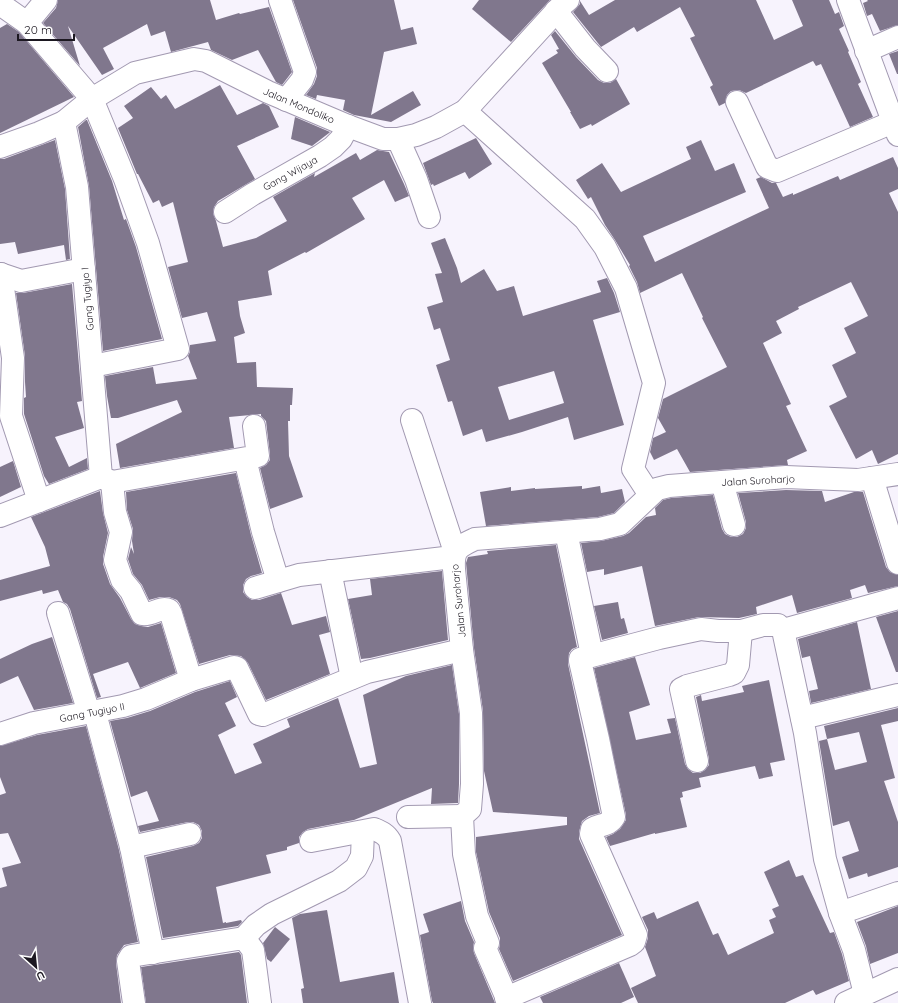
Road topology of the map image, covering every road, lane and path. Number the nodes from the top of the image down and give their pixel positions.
1 (46, 0) edge
2 (280, 0) edge
3 (848, 0) edge
4 (0, 4) edge
5 (560, 4) edge
6 (27, 23) junction
7 (898, 37) edge
8 (866, 51) junction
9 (607, 71) dead end
10 (92, 99) junction
11 (286, 100) junction
12 (737, 102) dead end
13 (465, 111) junction
14 (64, 122) junction
15 (348, 126) junction
16 (896, 128) edge
17 (398, 139) junction
18 (0, 147) edge
19 (225, 212) dead end
20 (429, 217) dead end
21 (84, 269) junction
22 (0, 274) edge
23 (92, 366) junction
24 (412, 420) dead end
25 (254, 426) dead end
26 (244, 459) junction
27 (898, 474) edge
28 (872, 478) junction
29 (107, 480) junction
30 (722, 482) junction
31 (650, 495) junction
32 (39, 501) junction
33 (0, 516) edge
34 (734, 525) dead end
35 (566, 532) junction
36 (454, 554) junction
37 (898, 563) edge
38 (330, 571) junction
39 (278, 581) junction
40 (255, 588) dead end
41 (898, 598) edge
42 (58, 614) dead end
43 (782, 630) junction
44 (741, 631) junction
45 (462, 650) junction
46 (586, 657) junction
47 (352, 678) junction
48 (191, 680) junction
49 (898, 695) edge
50 (92, 713) junction
51 (802, 718) junction
52 (0, 734) edge
53 (697, 761) dead end
54 (462, 816) junction
55 (408, 817) dead end
56 (363, 832) junction
57 (190, 834) dead end
58 (311, 841) dead end
59 (130, 847) junction
60 (898, 893) edge
61 (840, 914) junction
62 (244, 938) junction
63 (153, 953) junction
64 (898, 979) edge
65 (856, 999) edge
66 (508, 1000) edge
67 (134, 1003) edge
68 (260, 1003) edge
69 (420, 1003) edge

1 - 6 street
2 - 11 street
3 - 8 street
4 - 6 street
5 - 9 street
5 - 13 street, Jalan Mondoliko
6 - 10 street
7 - 8 street
8 - 16 street
10 - 11 street, Jalan Mondoliko
10 - 14 street, Jalan Mondoliko
10 - 23 street
11 - 15 street, Jalan Mondoliko
12 - 16 street
13 - 17 street, Jalan Mondoliko
13 - 31 street
14 - 18 street, Jalan Mondoliko
14 - 21 street, Gang Tugiyo I
15 - 17 street, Jalan Mondoliko
15 - 19 street, Gang Wijaya
17 - 20 street
21 - 22 street
21 - 23 street, Gang Tugiyo I
22 - 32 street
23 - 29 street, Gang Tugiyo I
24 - 36 street
25 - 26 street
26 - 29 street
26 - 39 street
27 - 28 street, Jalan Suroharjo
28 - 30 street, Jalan Suroharjo
28 - 37 street
29 - 32 street
29 - 48 street, Gang Tugiyo I
30 - 31 street, Jalan Suroharjo
30 - 34 street
31 - 35 street, Jalan Suroharjo
32 - 33 street
35 - 36 street, Jalan Suroharjo
35 - 46 street
36 - 38 street
36 - 45 street, Jalan Suroharjo
38 - 39 street
38 - 47 street
39 - 40 street
41 - 43 street
42 - 50 street
43 - 44 street
43 - 51 street
44 - 46 street
44 - 53 street
45 - 47 street
45 - 54 street, Jalan Suroharjo
46 - 66 street
47 - 48 street, Gang Tugiyo II
48 - 50 street, Gang Tugiyo II
49 - 51 street
50 - 52 street, Gang Tugiyo II
50 - 59 street
51 - 61 street
54 - 55 street
54 - 66 street
56 - 58 street
56 - 62 street
56 - 69 street
57 - 59 street
59 - 63 street
60 - 61 street
61 - 65 street
62 - 63 street
62 - 68 street
63 - 67 street
64 - 65 street

